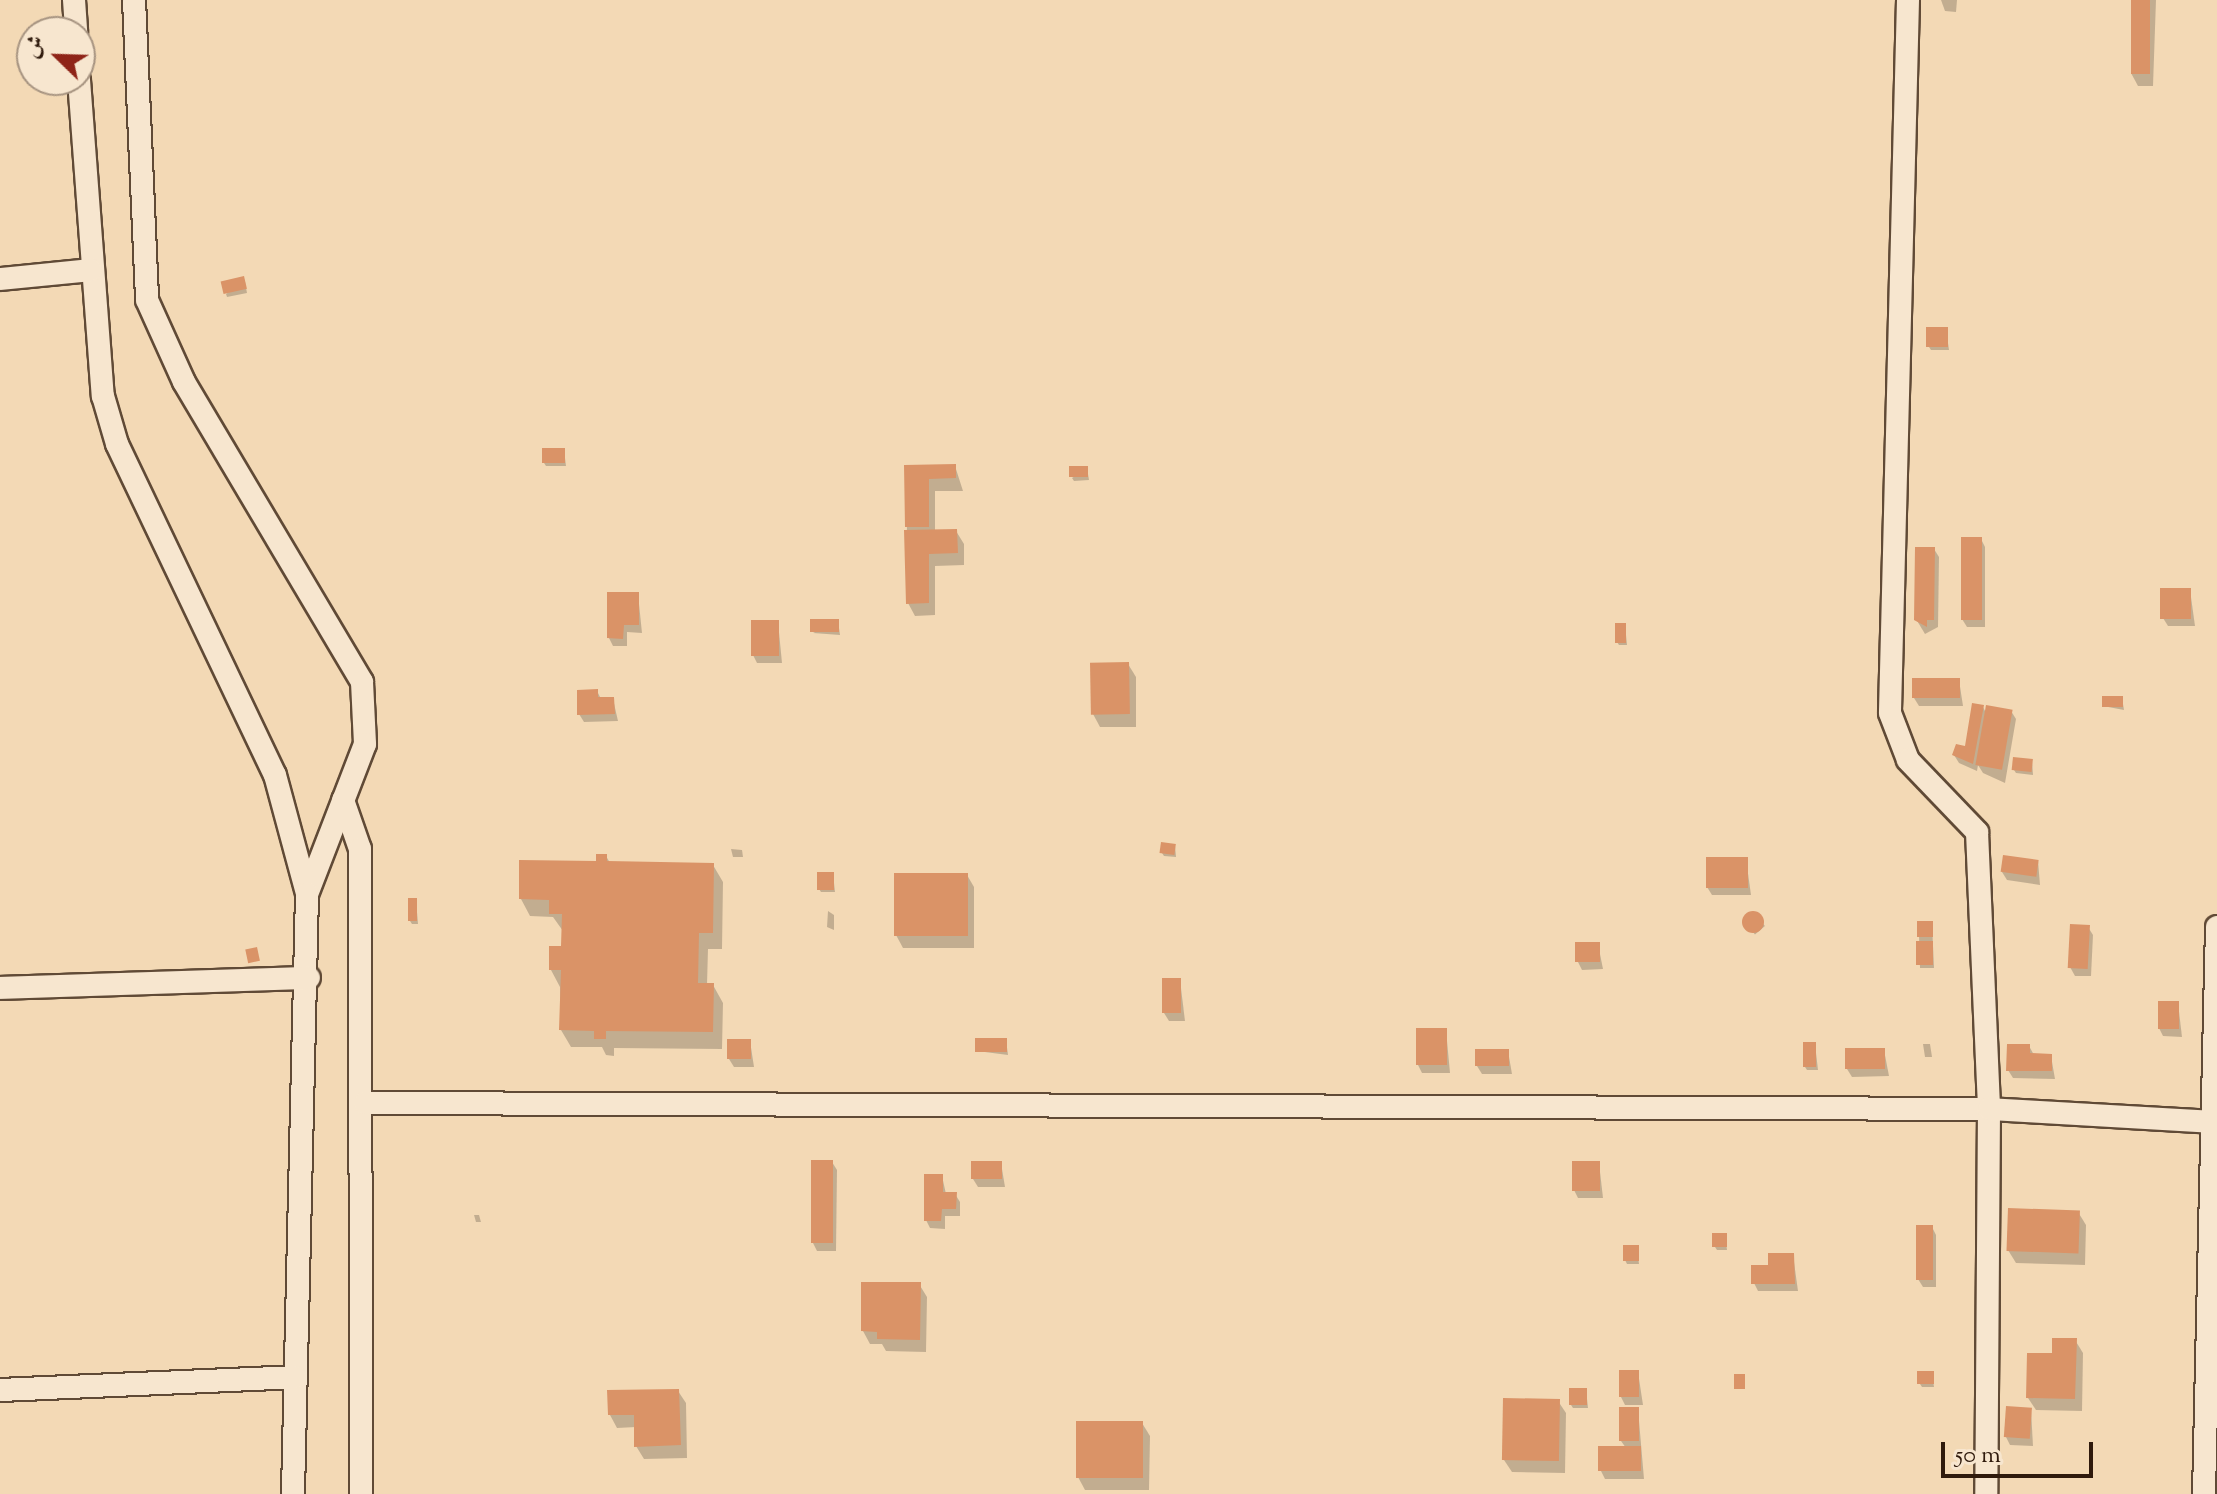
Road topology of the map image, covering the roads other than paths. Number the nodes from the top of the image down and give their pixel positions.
1 (134, 0) edge
2 (1908, 0) edge
3 (80, 96) edge
4 (91, 270) junction
5 (0, 279) edge
6 (343, 800) junction
7 (307, 894) junction
8 (2217, 927) edge
9 (309, 978) junction
10 (0, 988) edge
11 (365, 1103) junction
12 (1989, 1109) junction
13 (2215, 1122) edge
14 (295, 1377) junction
15 (0, 1390) edge
16 (293, 1494) edge
17 (361, 1494) edge
18 (1986, 1494) edge
19 (2204, 1494) edge

1 - 6 street
2 - 12 street
3 - 4 street
4 - 5 street
4 - 7 street
6 - 7 street
6 - 11 street
7 - 9 street
8 - 13 street
9 - 10 street
9 - 14 street
11 - 12 street
11 - 17 street
12 - 13 street
12 - 18 street
13 - 19 street
14 - 15 street
14 - 16 street

